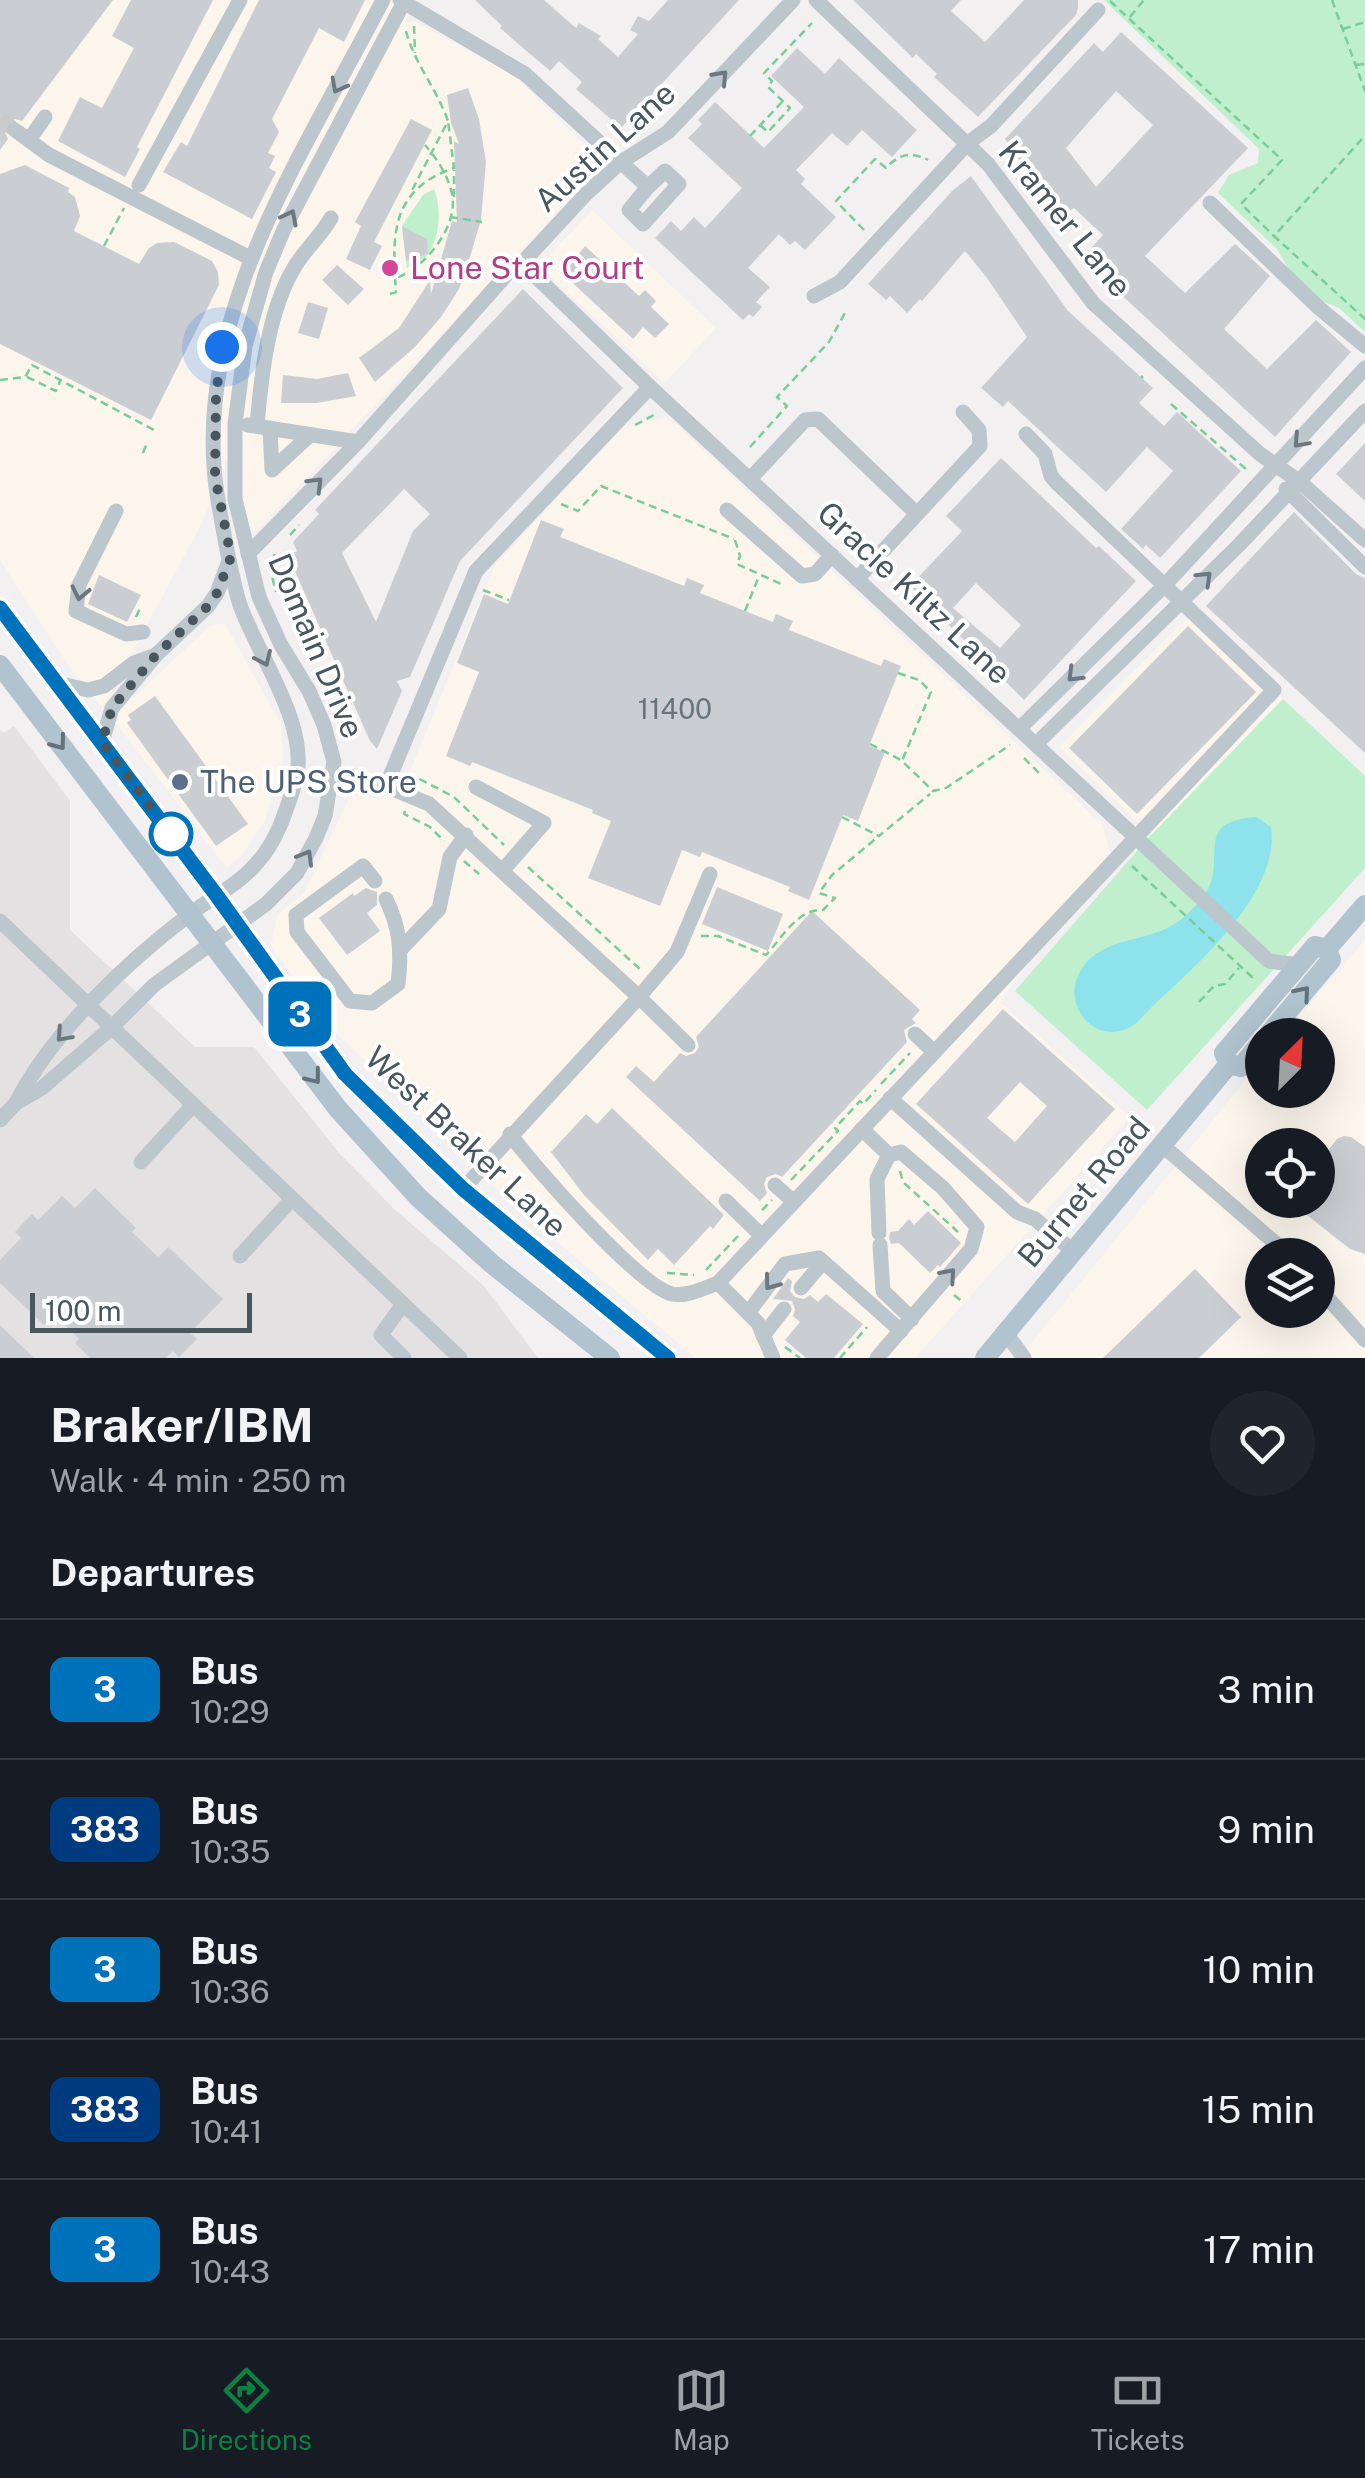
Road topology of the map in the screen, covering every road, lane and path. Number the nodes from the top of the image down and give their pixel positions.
1 (240, 0) edge
2 (383, 0) edge
3 (793, 0) edge
4 (816, 0) edge
5 (1144, 0) edge
6 (1332, 0) edge
7 (403, 1) edge
8 (1104, 5) edge
9 (1129, 18) junction
10 (1365, 22) edge
11 (812, 23) dead end
12 (404, 24) dead end
13 (415, 25) dead end
14 (1342, 30) junction
15 (416, 58) junction
16 (1365, 64) edge
17 (1355, 65) junction
18 (782, 87) dead end
19 (1365, 90) edge
20 (776, 94) junction
21 (783, 101) junction
22 (45, 117) dead end
23 (448, 121) junction
24 (760, 125) junction
25 (750, 136) dead end
26 (1362, 139) dead end
27 (968, 143) junction
28 (425, 144) dead end
29 (432, 152) junction
30 (930, 161) dead end
31 (621, 162) junction
32 (454, 168) junction
33 (444, 171) junction
34 (139, 185) dead end
35 (648, 187) dead end
36 (454, 199) junction
37 (1210, 203) dead end
38 (404, 204) junction
39 (124, 207) dead end
40 (449, 217) junction
41 (332, 218) dead end
42 (482, 222) dead end
43 (864, 232) dead end
44 (1274, 236) junction
45 (104, 246) dead end
46 (272, 256) junction
47 (250, 258) junction
48 (522, 264) junction
49 (295, 266) junction
50 (395, 278) junction
51 (390, 294) dead end
52 (814, 296) dead end
53 (846, 313) dead end
54 (1365, 319) edge
55 (1365, 346) edge
56 (1365, 368) edge
57 (25, 377) junction
58 (0, 380) edge
59 (60, 380) junction
60 (650, 388) junction
61 (237, 404) junction
62 (1171, 404) dead end
63 (1365, 410) edge
64 (963, 412) dead end
65 (234, 424) junction
66 (263, 427) junction
67 (154, 430) dead end
68 (1026, 434) dead end
69 (310, 435) junction
70 (358, 442) junction
71 (148, 443) dead end
72 (750, 447) dead end
73 (143, 453) dead end
74 (1276, 468) junction
75 (1246, 469) dead end
76 (215, 476) junction
77 (234, 477) junction
78 (751, 478) junction
79 (1300, 482) junction
80 (1288, 494) junction
81 (565, 497) dead end
82 (727, 510) dead end
83 (116, 511) dead end
84 (917, 514) junction
85 (743, 534) dead end
86 (1365, 540) edge
87 (248, 554) junction
88 (275, 554) dead end
89 (832, 555) junction
90 (231, 557) junction
91 (1365, 567) edge
92 (759, 574) dead end
93 (857, 579) junction
94 (1164, 585) junction
95 (287, 589) dead end
96 (270, 594) junction
97 (1180, 600) junction
98 (240, 603) junction
99 (0, 608) edge
100 (745, 611) dead end
101 (197, 617) junction
102 (144, 632) dead end
103 (156, 655) junction
104 (0, 665) edge
105 (898, 673) dead end
106 (56, 682) junction
107 (1019, 729) junction
108 (102, 742) junction
109 (870, 744) dead end
110 (1036, 744) junction
111 (1010, 745) dead end
112 (1024, 758) dead end
113 (902, 761) junction
114 (1039, 772) dead end
115 (407, 773) dead end
116 (296, 778) junction
117 (331, 780) junction
118 (386, 786) junction
119 (476, 788) dead end
120 (933, 792) junction
121 (407, 807) dead end
122 (842, 817) dead end
123 (466, 835) junction
124 (879, 836) junction
125 (1138, 838) junction
126 (448, 845) dead end
127 (508, 849) dead end
128 (460, 856) dead end
129 (1127, 862) dead end
130 (528, 866) dead end
131 (503, 870) junction
132 (479, 874) dead end
133 (710, 874) dead end
134 (375, 881) dead end
135 (217, 896) junction
136 (386, 898) dead end
137 (1365, 905) edge
138 (188, 915) junction
139 (0, 921) edge
140 (236, 924) junction
141 (692, 934) dead end
142 (211, 944) junction
143 (401, 949) junction
144 (1327, 949) junction
145 (1270, 960) junction
146 (1298, 965) junction
147 (1240, 967) junction
148 (642, 971) dead end
149 (1255, 974) dead end
150 (1273, 994) junction
151 (638, 996) junction
152 (1199, 1002) dead end
153 (88, 1007) junction
154 (1282, 1018) edge
155 (111, 1028) junction
156 (924, 1042) junction
157 (688, 1045) dead end
158 (1245, 1062) edge
159 (1229, 1064) junction
160 (890, 1098) junction
161 (16, 1103) junction
162 (193, 1105) junction
163 (0, 1120) edge
164 (862, 1130) junction
165 (510, 1134) junction
166 (1162, 1145) junction
167 (889, 1155) junction
168 (141, 1162) dead end
169 (900, 1171) dead end
170 (463, 1189) junction
171 (783, 1193) junction
172 (292, 1199) junction
173 (726, 1201) dead end
174 (762, 1210) dead end
175 (742, 1231) dead end
176 (971, 1232) junction
177 (762, 1236) junction
178 (1269, 1238) edge
179 (1074, 1252) junction
180 (240, 1256) dead end
181 (822, 1262) junction
182 (665, 1272) dead end
183 (718, 1283) junction
184 (946, 1287) dead end
185 (801, 1288) dead end
186 (962, 1302) dead end
187 (403, 1304) junction
188 (1335, 1306) edge
189 (784, 1309) dead end
190 (748, 1313) junction
191 (906, 1325) junction
192 (867, 1326) dead end
193 (1006, 1333) junction
194 (763, 1336) junction
195 (1365, 1340) edge
196 (778, 1352) edge
197 (986, 1357) edge
198 (404, 1358) edge
199 (460, 1358) edge
200 (610, 1358) edge
201 (668, 1358) edge
202 (800, 1358) edge
203 (840, 1358) edge
204 (877, 1358) edge
205 (1024, 1358) edge

1 - 34 street
2 -> 47 street, Domain Drive
31 -> 3 street, Austin Lane
4 - 27 street, Kramer Lane
5 - 9 path
6 - 14 path
7 - 31 street
46 -> 7 street, Domain Drive
8 - 9 path
8 - 27 street
9 - 44 path
10 - 14 path
11 - 20 path
12 - 15 path
13 - 15 path
14 - 17 path
15 - 23 path
16 - 17 path
17 - 19 path
18 - 20 path
20 - 21 path
21 - 24 path
21 - 24 path
22 - 47 street
23 - 29 path
23 - 32 path
24 - 25 path
26 - 44 path
27 - 52 street
27 - 74 street, Kramer Lane
28 - 29 path
29 - 33 path
29 - 38 path
30 - 43 path
31 - 35 street
31 - 48 street, Austin Lane
32 - 33 path
32 - 36 path
33 - 36 path
33 - 38 path
36 - 40 path
37 - 55 street
38 - 50 path
39 - 45 path
40 - 42 path
40 - 50 path
41 - 49 street
44 - 54 path
46 - 49 street
46 - 61 street, Domain Drive
47 - 61 street
47 - 76 street, Domain Drive
48 - 60 street, Gracie Kiltz Lane
48 - 70 street, Austin Lane
49 - 66 street
50 - 51 path
53 - 72 path
56 -> 74 street
57 - 58 path
57 - 59 path
57 - 59 path
59 - 67 path
60 - 78 street, Gracie Kiltz Lane
60 - 118 street
61 - 65 street, Domain Drive
62 - 75 path
63 - 79 street
64 - 84 street
65 - 66 street
65 - 77 street, Domain Drive
66 - 69 street
66 - 69 street
68 - 94 street
69 - 70 street
87 -> 70 street, Austin Lane
71 - 73 path
74 - 79 street, Kramer Lane
74 - 80 street, Kramer Lane
74 - 94 street
76 - 77 street
76 - 90 street, Domain Drive
77 - 87 street, Domain Drive
78 - 84 street
78 - 89 street, Gracie Kiltz Lane
79 - 80 street
79 - 86 street, Kramer Lane
80 - 91 street, Kramer Lane
97 -> 80 street
81 - 85 path
82 - 89 street
83 -> 102 street
84 - 93 street
87 - 96 street, Domain Drive
88 - 96 path
89 - 93 street, Gracie Kiltz Lane
90 - 98 street, Domain Drive
90 - 101 street
92 - 100 path
93 - 107 street, Gracie Kiltz Lane
94 - 97 street
94 -> 107 street
95 - 96 path
96 - 98 street
96 - 117 street, Domain Drive
97 - 110 street
97 - 125 street
98 - 101 street
98 -> 116 street, Domain Drive
99 - 106 main road, West Braker Lane
101 - 103 street
103 - 106 street
103 - 108 street
104 -> 138 main road, West Braker Lane
105 - 113 path
106 - 108 main road, West Braker Lane
107 - 110 street, Gracie Kiltz Lane
108 - 135 main road, West Braker Lane
109 - 113 path
110 - 125 street, Gracie Kiltz Lane
111 - 120 path
112 - 114 path
113 - 120 path
115 - 127 path
116 - 117 street
116 - 135 street, Domain Drive
117 - 118 street
140 -> 117 street, Domain Drive
118 - 123 street
119 - 131 street
120 - 124 path
121 - 126 path
122 - 124 path
123 - 131 street
123 - 143 street
124 - 141 path
125 - 145 street, Gracie Kiltz Lane
125 - 156 street
128 - 132 path
129 - 147 path
130 - 148 path
131 - 151 street
133 - 151 street
134 - 143 street
135 - 138 street, Domain Drive
135 - 140 main road, West Braker Lane
136 - 143 street
137 - 144 main road, Burnet Road
138 - 142 main road, West Braker Lane
138 - 153 street, Domain Drive
139 - 153 street
140 - 142 street, Domain Drive
140 - 170 main road, West Braker Lane
142 - 155 street, Domain Drive
142 -> 200 main road, West Braker Lane
144 - 146 main road, Burnet Road
154 -> 144 main road, Burnet Road
145 - 146 street
145 - 150 street
146 - 150 main road, Burnet Road
147 - 149 path
147 - 152 path
150 - 159 main road, Burnet Road
151 - 157 street
151 - 165 street
153 - 155 street
153 -> 161 street, Domain Drive
155 - 161 street, Domain Drive
155 - 162 street
156 - 160 street
156 - 171 path
158 - 159 main road, Burnet Road
159 - 166 main road, Burnet Road
160 - 164 street
160 - 179 street
161 - 163 street
162 - 168 street
162 - 172 street
164 - 167 street
164 - 171 street
165 - 170 street
165 - 183 street
166 - 178 street
166 - 179 main road, Burnet Road
167 - 176 street
167 - 191 street
169 - 176 path
170 - 201 main road, West Braker Lane
171 - 174 path
171 - 177 street
172 - 180 street
172 - 187 street
173 - 177 street
175 - 182 path
191 -> 176 street
177 - 183 street
179 - 193 main road, Burnet Road
181 - 185 street
181 -> 190 street
181 - 191 street
183 - 190 street
184 - 186 path
187 - 198 street
187 - 199 street
188 - 195 street
189 - 194 street
190 - 194 street
191 - 204 street
192 - 203 path
193 - 197 main road, Burnet Road
193 - 205 street
194 - 196 street
196 - 202 path

